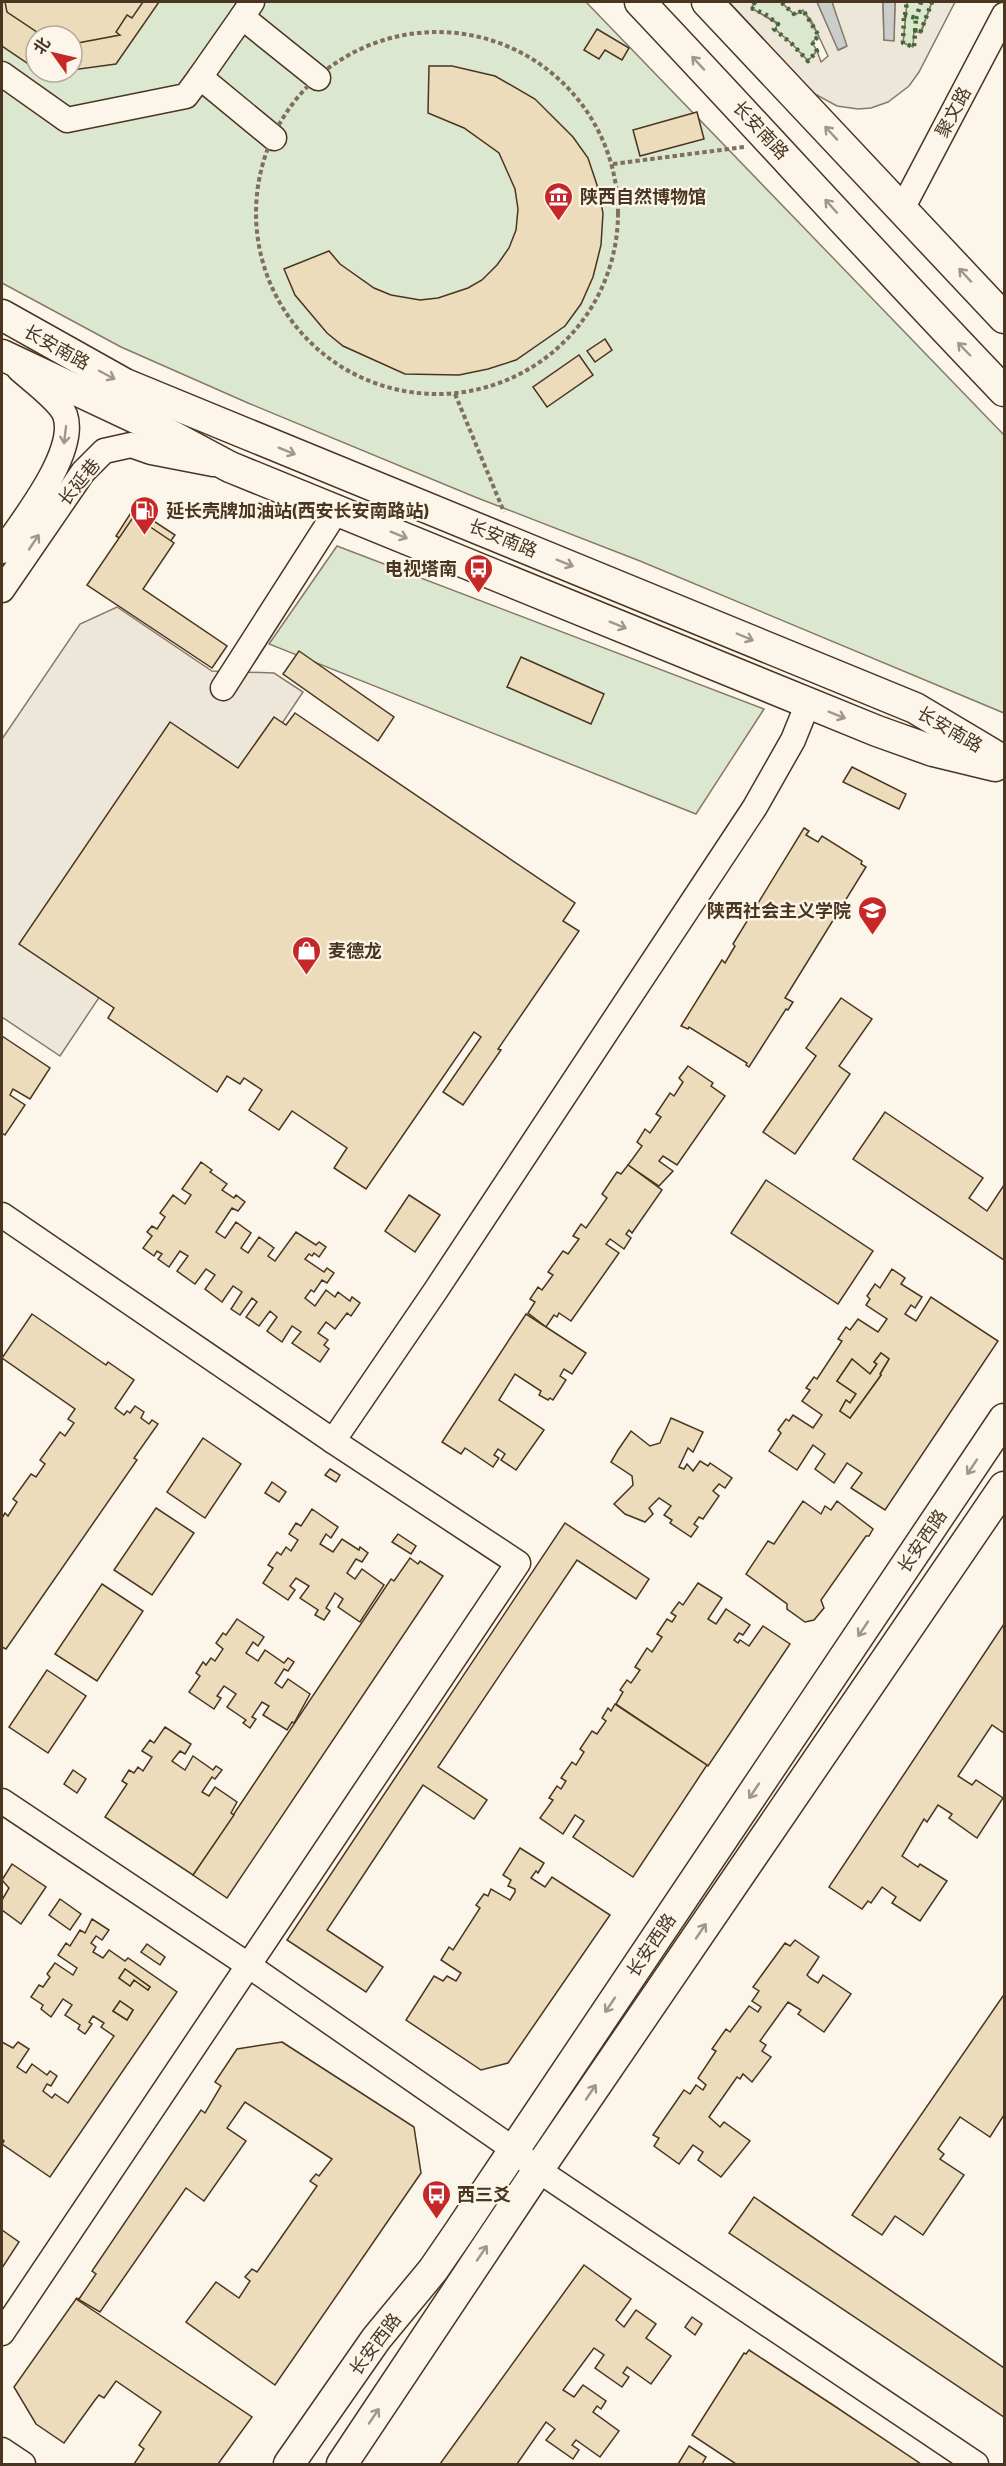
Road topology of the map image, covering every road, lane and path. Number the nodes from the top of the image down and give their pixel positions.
1 (640, 2) edge
2 (707, 2) edge
3 (247, 9) edge
4 (1005, 15) edge
5 (2, 74) edge
6 (200, 77) junction
7 (318, 78) junction
8 (274, 138) junction
9 (774, 143) junction
10 (613, 164) junction
11 (902, 209) junction
12 (2, 315) edge
13 (1005, 318) edge
14 (5, 357) edge
15 (1005, 391) edge
16 (455, 394) junction
17 (230, 467) junction
18 (337, 510) junction
19 (520, 545) junction
20 (2, 551) edge
21 (2, 590) edge
22 (223, 688) dead end
23 (808, 703) junction
24 (1005, 761) edge
25 (1005, 768) edge
26 (2, 1215) edge
27 (1005, 1419) edge
28 (333, 1441) junction
29 (1005, 1487) edge
30 (2, 1801) edge
31 (248, 1965) junction
32 (513, 2150) junction
33 (538, 2170) junction
34 (2, 2333) edge
35 (2, 2450) edge
36 (23, 2464) edge
37 (290, 2464) edge
38 (342, 2464) edge
39 (976, 2464) edge

9 -> 1 main road, 长安南路
11 -> 2 main road
3 - 6 street
3 - 7 street
4 - 11 street, 聚文路
5 - 6 street
6 - 8 street
7 - 8 path
7 - 10 path
8 - 16 path
9 - 10 path
15 -> 9 main road, 长安南路
10 - 16 path
13 -> 11 main road
12 -> 19 main road, 长安南路
14 - 17 main road
14 -> 20 street, 长延巷
16 - 19 path
17 - 18 main road
21 -> 17 street, 长延巷
18 - 22 street
18 -> 23 main road
19 -> 24 main road, 长安南路
23 -> 25 main road
23 - 28 street
26 - 28 street
27 -> 32 main road, 长安西路
28 - 31 street
33 -> 29 main road, 长安西路
30 - 31 street
31 - 32 street
31 - 34 street
32 - 33 street
32 - 37 main road, 长安西路
38 -> 33 main road, 长安西路
33 - 39 street
35 - 36 street

